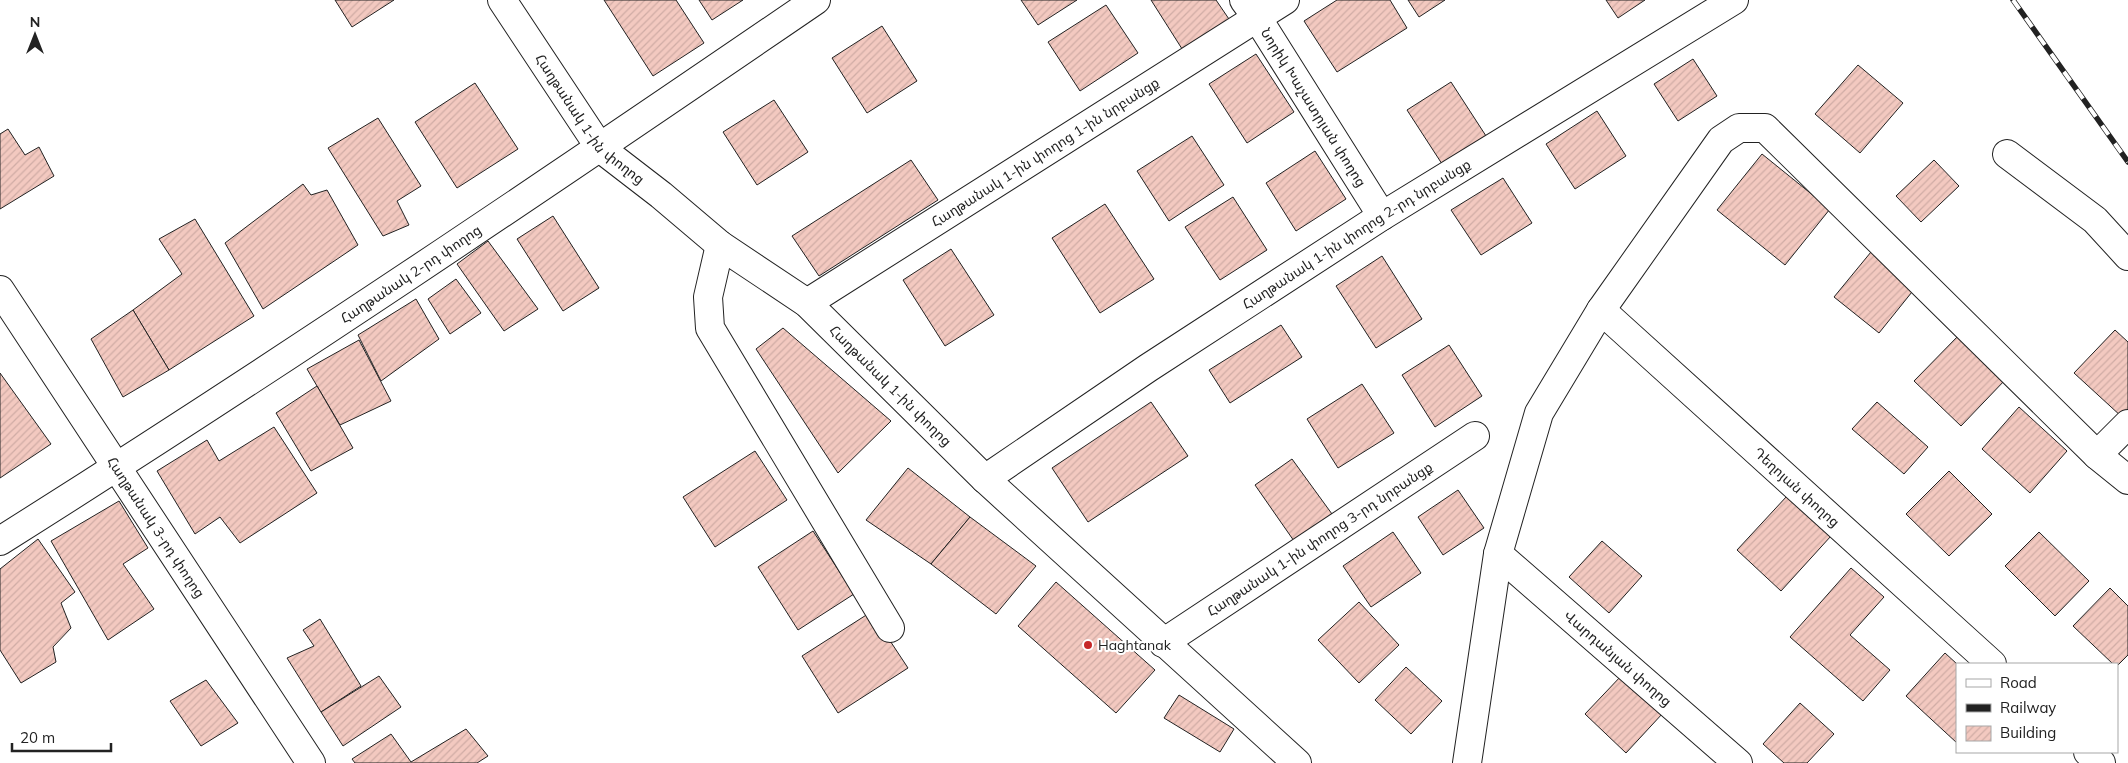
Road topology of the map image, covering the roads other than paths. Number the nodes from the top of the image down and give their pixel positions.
1 (502, 0) edge
2 (816, 0) edge
3 (1285, 0) edge
4 (1734, 0) edge
5 (1251, 9) edge
6 (600, 148) junction
7 (2007, 154) dead end
8 (1382, 216) junction
9 (720, 246) junction
10 (2128, 256) edge
11 (0, 290) edge
12 (807, 303) junction
13 (1601, 310) junction
14 (2128, 424) edge
15 (1475, 436) dead end
16 (2097, 455) junction
17 (116, 468) junction
18 (985, 479) junction
19 (2128, 480) edge
20 (0, 541) edge
21 (1498, 554) junction
22 (890, 628) dead end
23 (1164, 643) junction
24 (1991, 663) edge
25 (2089, 753) edge
26 (312, 763) edge
27 (1297, 763) edge
28 (1467, 763) edge
29 (1738, 763) edge
30 (2101, 763) edge

1 - 6 street, Հաղթանակ 1-ին փողոց
2 - 6 street, Հաղթանակ 2-րդ փողոց
3 - 5 street, Հաղթանակ 1-ին փողոց 1-ին նրբանցք
4 - 8 street, Հաղթանակ 1-ին փողոց 2-րդ նրբանցք
5 - 8 street, Նորիկ Խաչատրյան փողոց
5 - 12 street, Հաղթանակ 1-ին փողոց 1-ին նրբանցք
6 - 9 street, Հաղթանակ 1-ին փողոց
6 - 17 street, Հաղթանակ 2-րդ փողոց
7 - 10 street
8 - 18 street, Հաղթանակ 1-ին փողոց 2-րդ նրբանցք
9 - 12 street, Հաղթանակ 1-ին փողոց
9 - 22 street
11 - 17 street, Հաղթանակ 3-րդ փողոց
12 - 18 street, Հաղթանակ 1-ին փողոց
13 - 16 street
13 - 21 street
13 - 24 street, Դեղոյան փողոց
14 - 16 street
15 - 23 street, Հաղթանակ 1-ին փողոց 3-րդ նրբանցք
16 - 19 street
17 - 20 street, Հաղթանակ 2-րդ փողոց
17 - 26 street, Հաղթանակ 3-րդ փողոց
18 - 23 street, Հաղթանակ 1-ին փողոց
21 - 28 street
21 - 29 street, Վարդանյան փողոց
23 - 27 street, Հաղթանակ 1-ին փողոց
25 - 30 street

